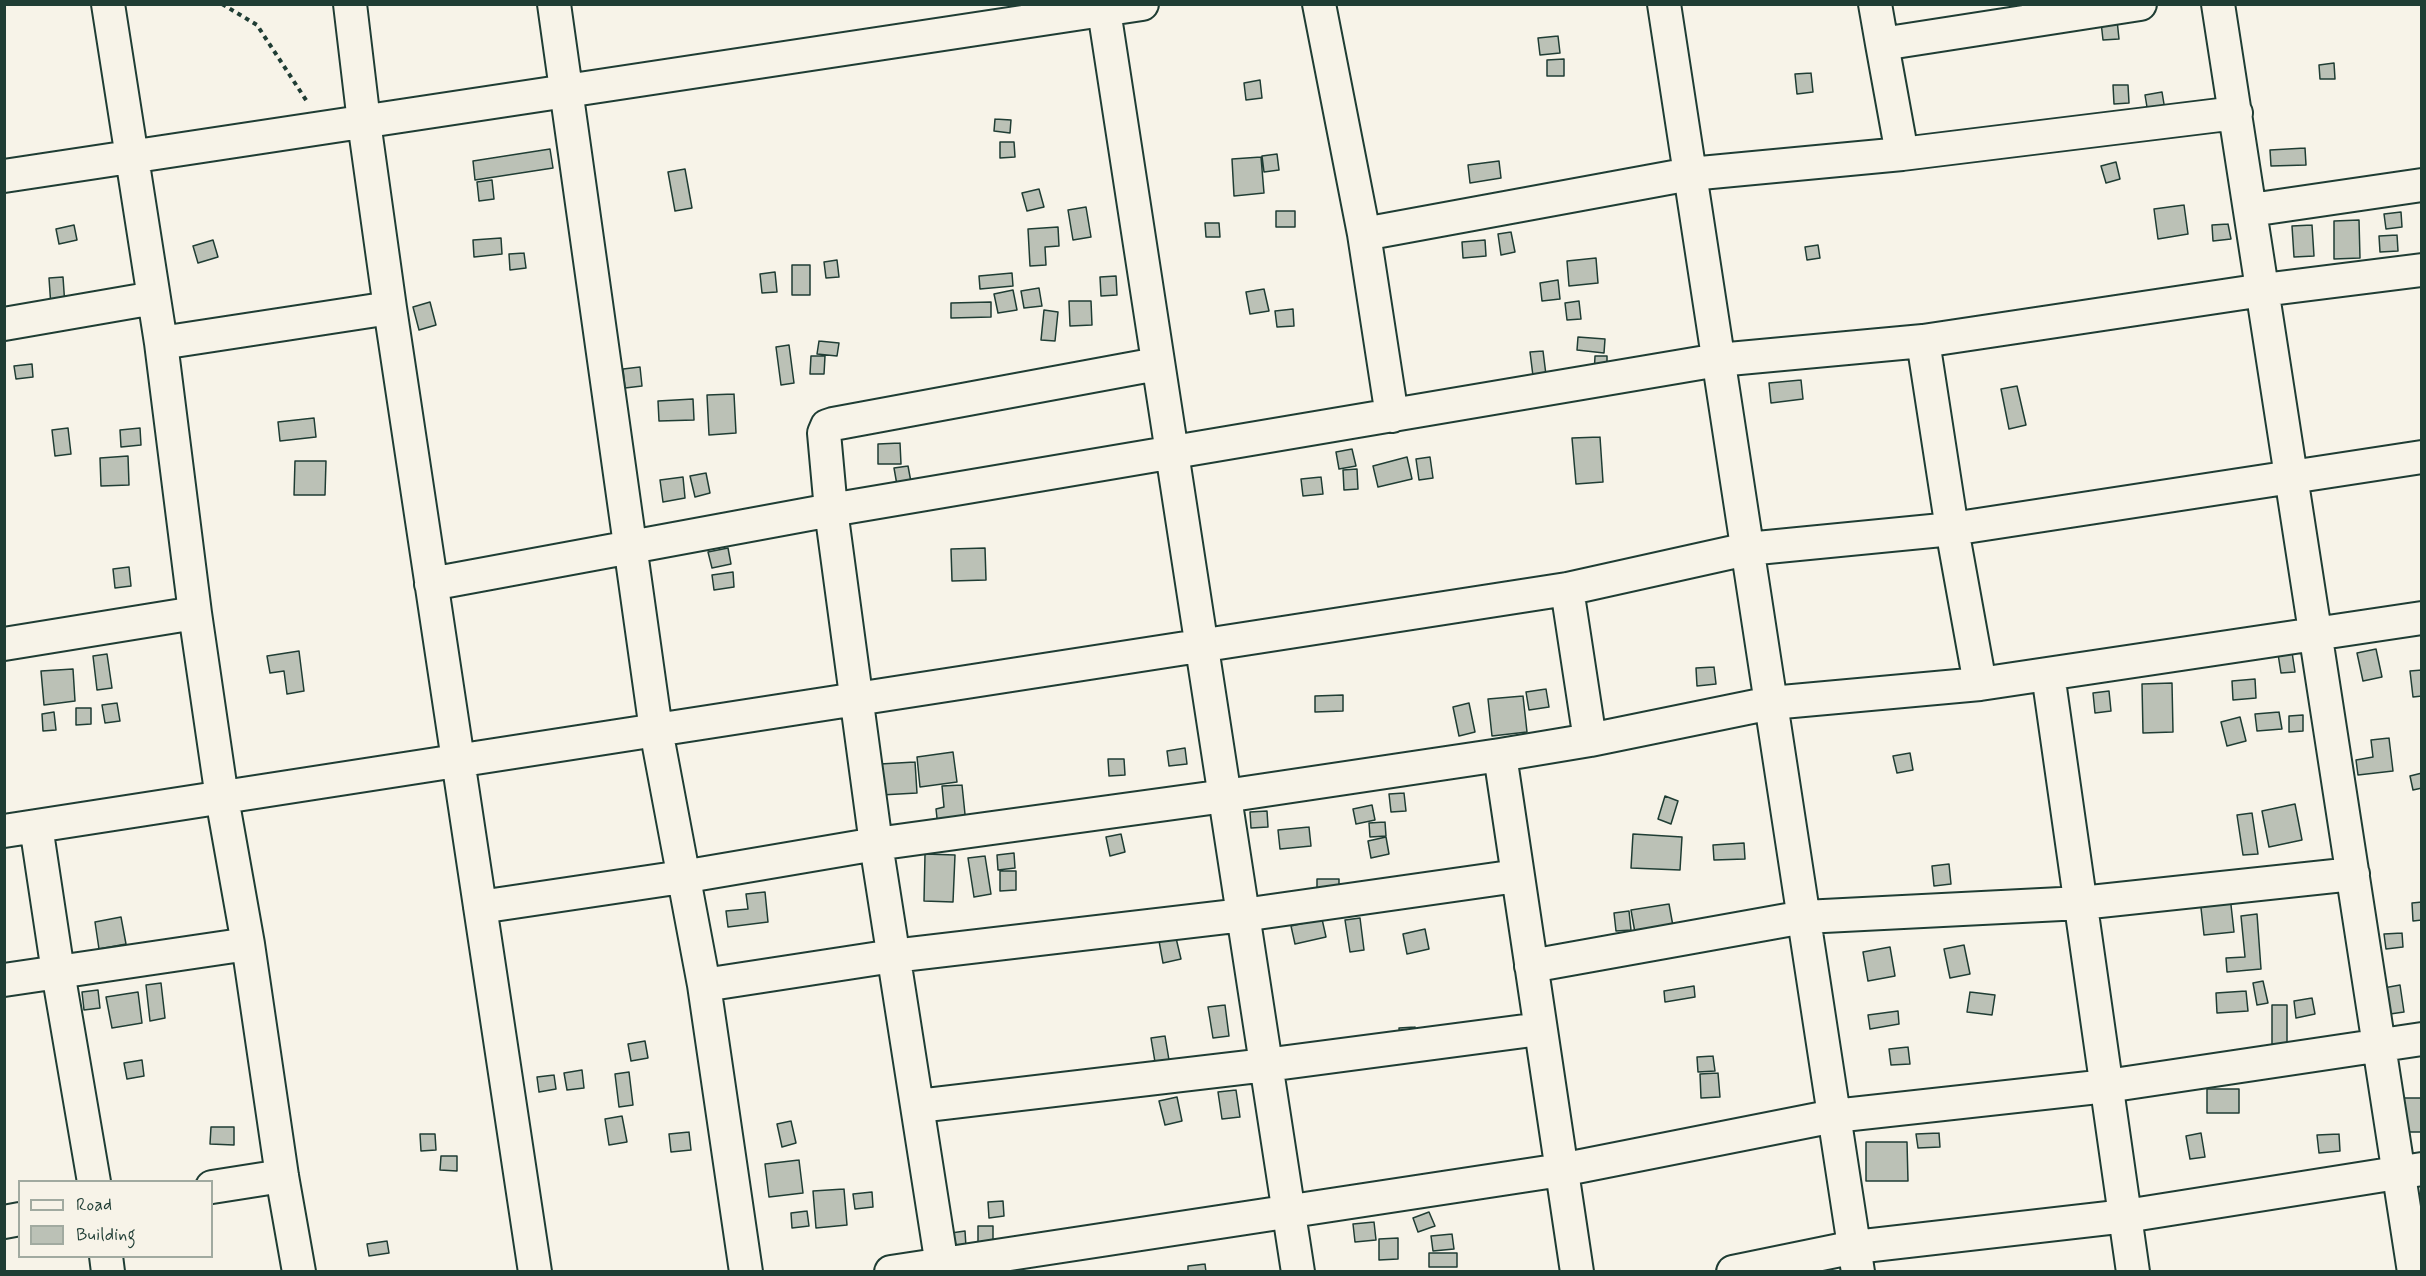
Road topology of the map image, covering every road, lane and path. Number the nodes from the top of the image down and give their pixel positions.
1 (108, 4) edge
2 (350, 4) edge
3 (554, 4) edge
4 (1143, 4) edge
5 (1320, 4) edge
6 (1664, 4) edge
7 (1875, 4) edge
8 (2140, 4) edge
9 (2218, 4) edge
10 (1104, 7) edge
11 (1882, 44) junction
12 (567, 92) junction
13 (2236, 113) junction
14 (364, 122) junction
15 (1902, 154) junction
16 (133, 157) junction
17 (1690, 174) junction
18 (4, 177) edge
19 (2421, 185) edge
20 (2251, 210) junction
21 (1364, 234) junction
22 (2421, 270) edge
23 (2263, 290) junction
24 (154, 298) junction
25 (390, 308) junction
26 (4, 324) edge
27 (1923, 341) junction
28 (161, 343) junction
29 (1718, 360) junction
30 (1157, 364) junction
31 (1392, 416) junction
32 (1172, 453) junction
33 (2421, 457) edge
34 (2292, 477) junction
35 (831, 510) junction
36 (1952, 529) junction
37 (628, 547) junction
38 (1747, 549) junction
39 (431, 584) junction
40 (1567, 589) junction
41 (195, 613) junction
42 (2421, 618) edge
43 (2316, 634) junction
44 (5, 642) edge
45 (1202, 646) junction
46 (2048, 674) junction
47 (1980, 684) junction
48 (855, 699) junction
49 (1771, 703) junction
50 (656, 730) junction
51 (1590, 740) junction
52 (1500, 755) junction
53 (457, 761) junction
54 (1225, 796) junction
55 (222, 798) junction
56 (36, 826) junction
57 (4, 831) edge
58 (876, 844) junction
59 (2353, 874) junction
60 (1517, 876) junction
61 (682, 877) junction
62 (2081, 903) junction
63 (480, 907) junction
64 (1243, 915) junction
65 (1804, 917) junction
66 (248, 944) junction
67 (893, 956) junction
68 (1531, 966) junction
69 (58, 972) junction
70 (4, 980) edge
71 (704, 985) junction
72 (1540, 1029) junction
73 (2421, 1039) edge
74 (2379, 1045) junction
75 (1266, 1065) junction
76 (2107, 1086) junction
77 (918, 1106) junction
78 (1834, 1116) junction
79 (1561, 1170) junction
80 (2410, 1171) edge
81 (282, 1176) junction
82 (94, 1180) edge
83 (213, 1187) edge
84 (1288, 1211) junction
85 (2126, 1216) junction
86 (1856, 1259) edge
87 (942, 1268) edge
88 (299, 1272) edge
89 (535, 1272) edge
90 (746, 1272) edge
91 (891, 1272) edge
92 (1298, 1272) edge
93 (1577, 1272) edge
94 (1733, 1272) edge
95 (2133, 1272) edge
96 (2414, 1272) edge

1 - 16 street
2 - 14 street
3 - 12 street
4 - 10 street
5 - 21 street
6 - 17 street
7 - 11 street
8 - 11 street
9 - 13 street
10 - 12 street
10 - 30 street
11 - 15 street
12 - 14 street
12 - 37 street
13 - 15 street
13 - 20 street
14 - 16 street
14 - 25 street
15 - 17 street
16 - 18 street
16 - 24 street
17 - 21 street
17 - 29 street
19 - 20 street
20 - 23 street
21 - 31 street
22 - 23 street
23 - 27 street
23 - 34 street
24 - 26 street
24 - 28 street
25 - 28 street
25 - 39 street
27 - 29 street
27 - 36 street
28 - 41 street
29 - 31 street
29 - 38 street
30 - 32 street
30 - 35 street
31 - 32 street
32 - 35 street
32 - 45 street
33 - 34 street
34 - 36 street
34 - 43 street
35 - 37 street
35 - 48 street
36 - 38 street
36 - 47 street
37 - 39 street
37 - 50 street
38 - 40 street
38 - 49 street
39 - 53 street
40 - 45 street
40 - 51 street
41 - 44 street
41 - 55 street
42 - 43 street
43 - 46 street
43 - 59 street
45 - 48 street
45 - 54 street
46 - 47 street
46 - 62 street
47 - 49 street
48 - 50 street
48 - 58 street
49 - 51 street
49 - 65 street
50 - 53 street
50 - 61 street
51 - 52 street
52 - 54 street
52 - 60 street
53 - 55 street
53 - 63 street
54 - 58 street
54 - 64 street
55 - 56 street
55 - 66 street
56 - 57 street
56 - 69 street
58 - 61 street
58 - 67 street
59 - 62 street
59 - 74 street
60 - 64 street
60 - 68 street
61 - 63 street
61 - 71 street
62 - 65 street
62 - 76 street
63 - 89 street
64 - 67 street
64 - 75 street
65 - 68 street
65 - 78 street
66 - 69 street
66 - 81 street
67 - 71 street
67 - 77 street
68 - 72 street
69 - 70 street
69 - 82 street
71 - 90 street
72 - 75 street
72 - 79 street
73 - 74 street
74 - 76 street
74 - 80 street
75 - 77 street
75 - 84 street
76 - 78 street
76 - 85 street
77 - 87 street
78 - 79 street
78 - 86 street
79 - 84 street
79 - 93 street
80 - 85 street
80 - 96 street
81 - 83 street
81 - 88 street
84 - 87 street
84 - 92 street
85 - 86 street
85 - 95 street
86 - 94 street
87 - 91 street

